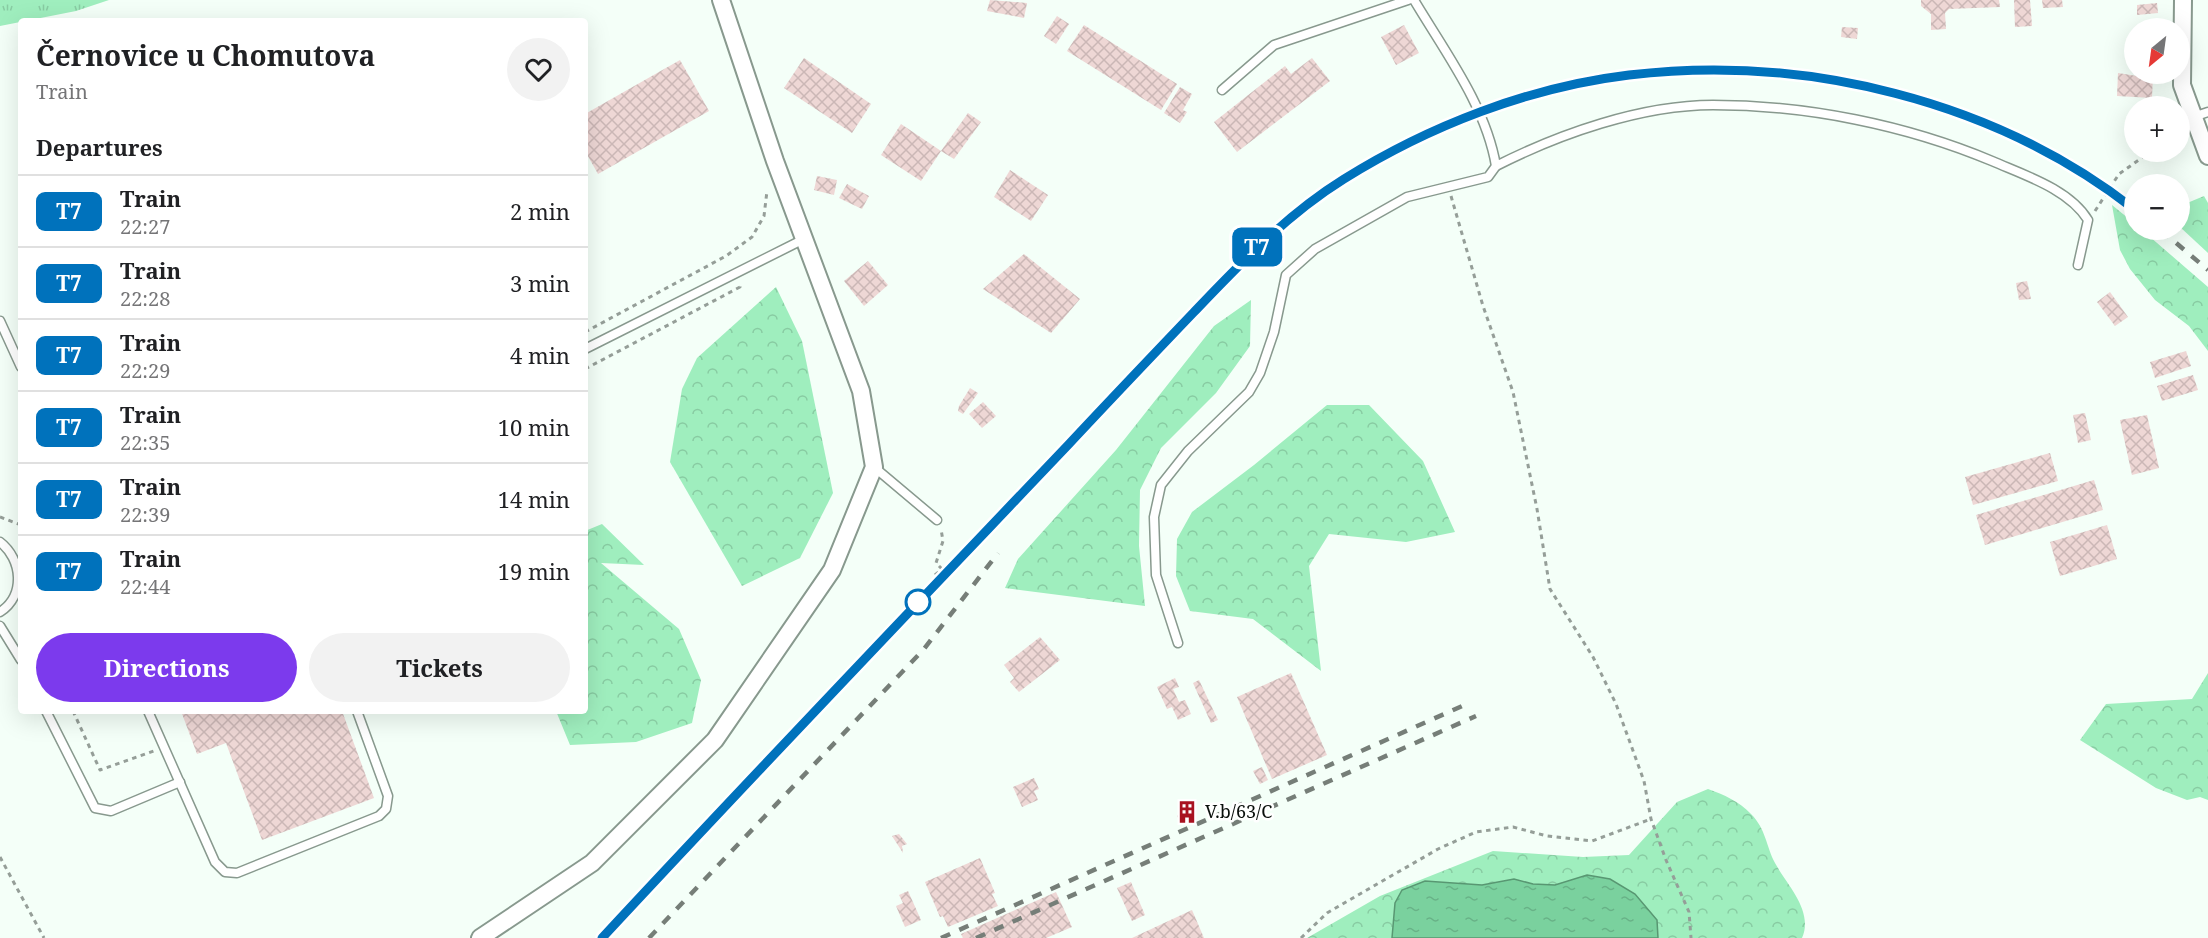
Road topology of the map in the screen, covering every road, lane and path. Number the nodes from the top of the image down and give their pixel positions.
1 (721, 0) edge
2 (1408, 0) edge
3 (1414, 0) edge
4 (2183, 0) edge
5 (1222, 90) dead end
6 (2201, 114) edge
7 (2208, 156) edge
8 (2136, 162) edge
9 (1496, 166) junction
10 (766, 186) dead end
11 (1449, 186) junction
12 (2102, 201) dead end
13 (804, 239) junction
14 (2078, 265) dead end
15 (0, 321) edge
16 (588, 330) edge
17 (588, 347) edge
18 (18, 360) edge
19 (874, 467) junction
20 (0, 517) edge
21 (937, 520) joint
22 (18, 524) edge
23 (0, 542) edge
24 (18, 559) edge
25 (935, 575) dead end
26 (0, 612) edge
27 (0, 626) edge
28 (1178, 643) dead end
29 (18, 655) edge
30 (48, 714) edge
31 (74, 714) edge
32 (149, 714) edge
33 (358, 714) edge
34 (164, 748) junction
35 (180, 782) junction
36 (1651, 819) junction
37 (0, 857) edge
38 (44, 938) edge
39 (480, 938) edge
40 (1301, 938) edge
41 (1691, 938) edge

1 - 13 street
2 - 5 lane
3 - 9 lane
4 - 6 street
6 - 7 street
8 - 12 path
9 - 11 lane
9 - 14 lane
10 - 16 path
11 - 28 lane
11 - 36 path
13 - 17 lane
13 - 19 street
15 - 18 lane
19 - 21 lane
19 - 39 street
20 - 22 path
21 - 25 path
23 - 24 lane
24 - 26 lane
27 - 29 lane
30 - 35 lane
31 - 34 path
32 - 34 lane
33 - 35 lane
34 - 35 lane
36 - 40 path
36 - 41 path
37 - 38 path

